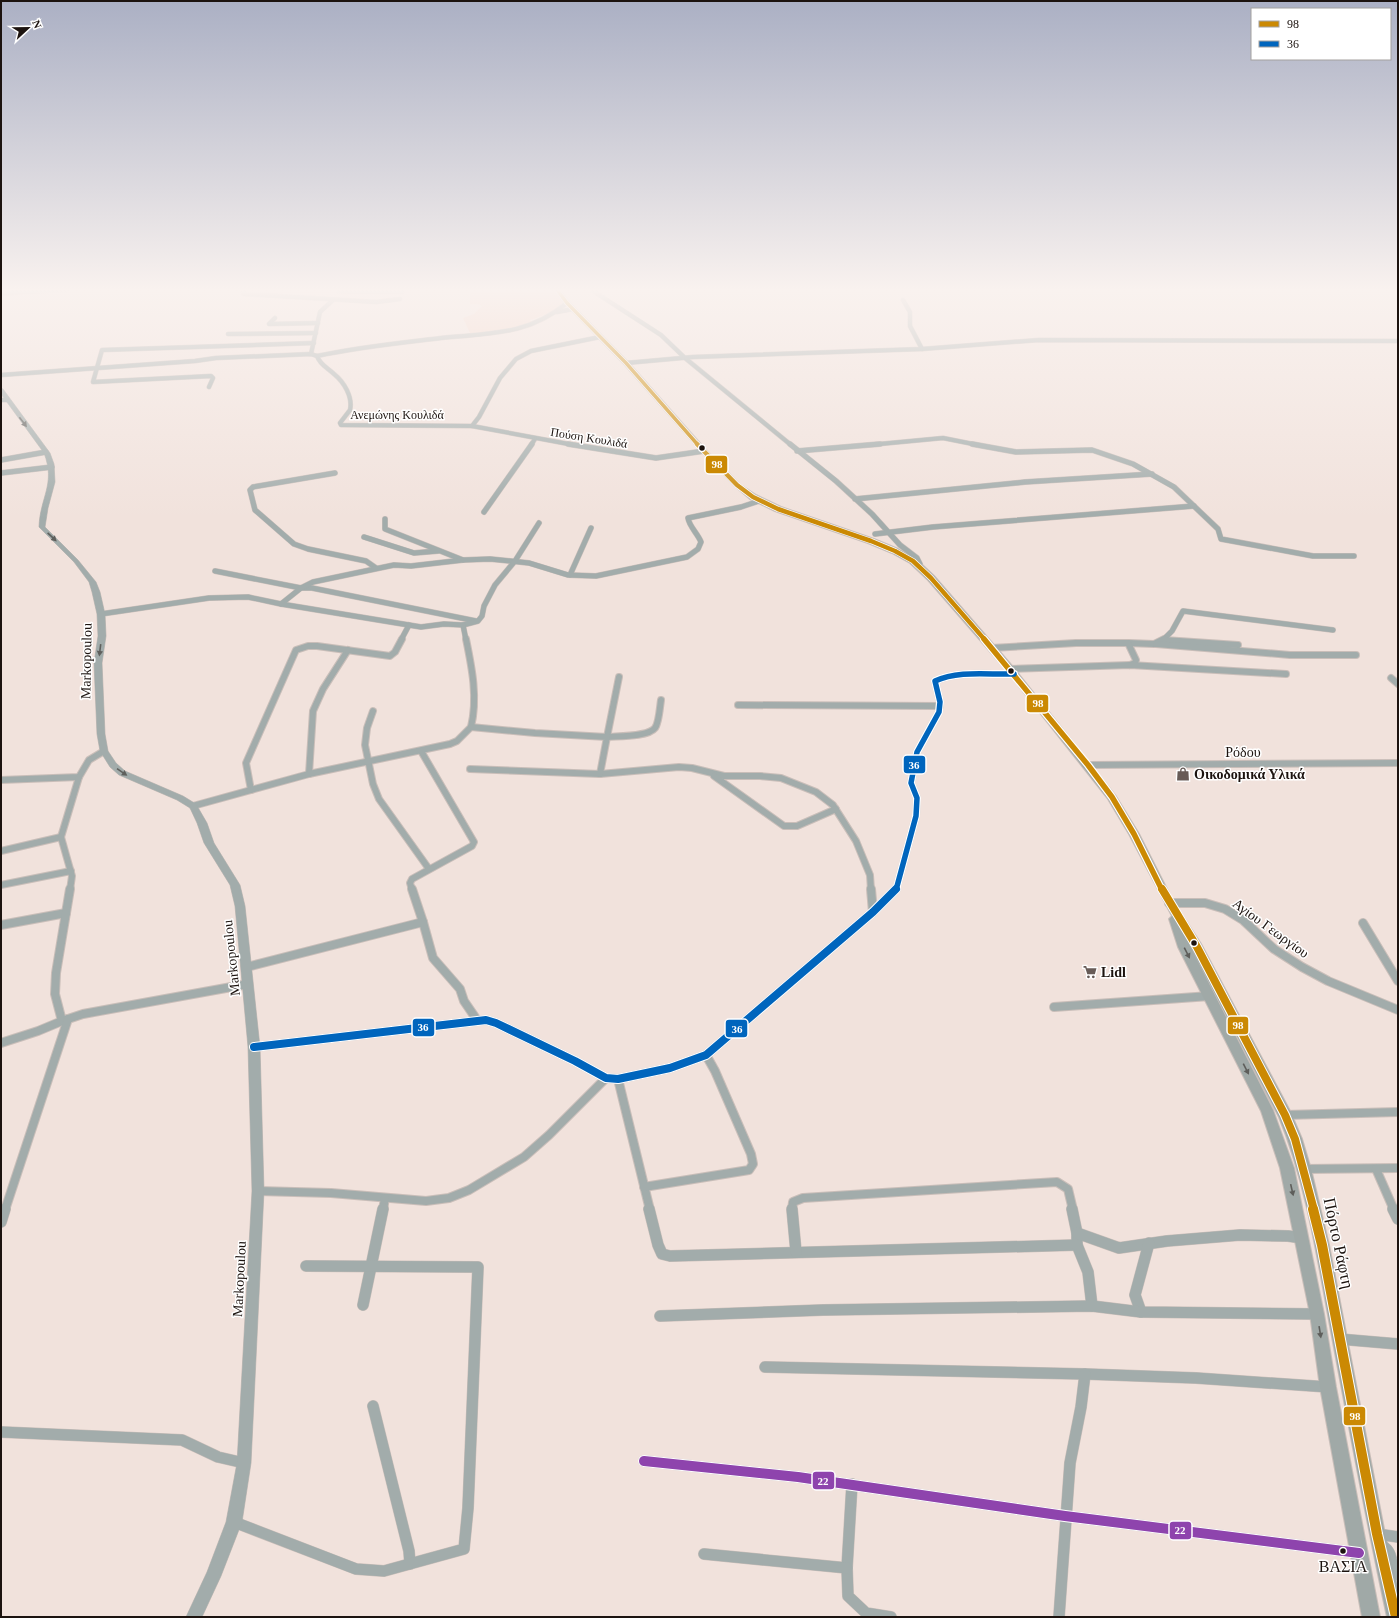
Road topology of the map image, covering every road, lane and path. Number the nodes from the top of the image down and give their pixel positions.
1 (96, 366) edge
2 (91, 367) edge
3 (323, 367) edge
4 (509, 367) edge
5 (629, 367) edge
6 (695, 367) edge
7 (1, 375) edge
8 (209, 387) dead end
9 (1, 390) edge
10 (4, 400) edge
11 (472, 426) junction
12 (535, 439) junction
13 (704, 451) junction
14 (797, 451) junction
15 (46, 452) junction
16 (1, 460) edge
17 (52, 467) junction
18 (1, 473) edge
19 (335, 473) dead end
20 (1152, 474) junction
21 (855, 499) junction
22 (759, 501) junction
23 (1194, 506) junction
24 (484, 512) dead end
25 (385, 519) dead end
26 (539, 523) dead end
27 (591, 528) dead end
28 (889, 532) junction
29 (875, 534) dead end
30 (364, 537) dead end
31 (900, 545) junction
32 (891, 550) junction
33 (440, 551) junction
34 (1354, 556) dead end
35 (463, 560) junction
36 (515, 561) junction
37 (919, 566) junction
38 (376, 568) junction
39 (215, 571) dead end
40 (570, 575) junction
41 (301, 588) junction
42 (281, 604) junction
43 (101, 614) junction
44 (478, 621) junction
45 (463, 625) junction
46 (409, 626) junction
47 (1333, 630) dead end
48 (1164, 640) junction
49 (1128, 643) junction
50 (1156, 644) junction
51 (1238, 645) dead end
52 (992, 648) junction
53 (348, 650) junction
54 (1356, 655) dead end
55 (1130, 665) junction
56 (1012, 672) junction
57 (1286, 674) dead end
58 (619, 677) dead end
59 (1392, 678) dead end
60 (1398, 684) edge
61 (661, 700) dead end
62 (738, 705) dead end
63 (940, 706) junction
64 (373, 710) dead end
65 (471, 727) junction
66 (607, 737) junction
67 (104, 751) junction
68 (421, 751) junction
69 (368, 761) junction
70 (1398, 763) edge
71 (1088, 765) junction
72 (470, 769) dead end
73 (711, 773) junction
74 (309, 774) junction
75 (600, 774) junction
76 (79, 777) junction
77 (1, 780) edge
78 (251, 790) junction
79 (193, 806) junction
80 (836, 809) junction
81 (61, 837) junction
82 (1, 850) edge
83 (429, 869) junction
84 (71, 871) junction
85 (1, 885) edge
86 (1169, 903) junction
87 (873, 912) junction
88 (66, 913) junction
89 (423, 922) junction
90 (1363, 924) dead end
91 (1, 925) edge
92 (247, 967) junction
93 (1398, 980) edge
94 (248, 984) junction
95 (1210, 996) junction
96 (1054, 1007) dead end
97 (1398, 1010) edge
98 (65, 1020) junction
99 (477, 1020) junction
100 (1, 1043) edge
101 (254, 1047) junction
102 (706, 1055) junction
103 (606, 1078) junction
104 (618, 1079) junction
105 (1398, 1112) edge
106 (1285, 1115) junction
107 (1398, 1168) edge
108 (1304, 1169) junction
109 (1376, 1169) junction
110 (644, 1187) junction
111 (258, 1191) junction
112 (385, 1198) junction
113 (1398, 1219) edge
114 (1, 1222) edge
115 (1077, 1233) junction
116 (1302, 1238) junction
117 (1149, 1243) junction
118 (1077, 1245) junction
119 (796, 1252) junction
120 (306, 1266) dead end
121 (371, 1266) junction
122 (363, 1305) dead end
123 (1092, 1306) junction
124 (1141, 1312) junction
125 (1317, 1314) junction
126 (660, 1316) dead end
127 (1339, 1339) junction
128 (1398, 1344) edge
129 (765, 1367) dead end
130 (1085, 1374) junction
131 (1328, 1387) junction
132 (373, 1406) dead end
133 (1, 1432) edge
134 (644, 1461) dead end
135 (244, 1463) junction
136 (852, 1484) junction
137 (1065, 1516) junction
138 (234, 1522) junction
139 (1377, 1534) junction
140 (1398, 1537) edge
141 (704, 1554) dead end
142 (1359, 1554) junction
143 (410, 1564) junction
144 (847, 1568) junction
145 (1398, 1573) edge
146 (194, 1617) edge
147 (891, 1617) edge
148 (1059, 1617) edge
149 (1371, 1617) edge
150 (1396, 1617) edge

1 - 8 street
2 - 7 street
3 - 11 street, Ανεμώνης Κουλιδά
4 - 11 street
5 - 13 main road, Πόρτο Ράφτη
6 - 14 street
9 - 10 street, Markopoulou
10 -> 15 street, Markopoulou
11 - 12 street, Πούση Κουλιδά
12 - 13 street, Πούση Κουλιδά
12 - 24 street
13 - 22 main road, Πόρτο Ράφτη
14 - 20 street
14 - 21 street
15 - 16 street
15 - 17 street, Markopoulou
17 - 18 street
17 -> 43 street, Markopoulou
19 - 38 street
20 - 21 street
20 - 23 street
21 - 28 street
22 - 32 main road, Πόρτο Ράφτη
22 - 40 street
23 - 28 street
23 - 34 street
25 - 33 street
26 - 36 street
27 - 40 street
28 - 29 street
28 - 31 street
30 - 33 street
31 - 32 street
31 - 37 street
32 - 37 main road, Πόρτο Ράφτη
33 - 35 street
35 - 36 street
35 - 38 street
36 - 40 street
36 - 44 street
37 - 52 main road, Πόρτο Ράφτη
38 - 41 street
39 - 41 street
41 - 42 street
41 - 44 street
42 - 43 street
42 - 46 street
43 -> 67 street, Markopoulou
44 - 45 street
45 - 46 street
45 - 65 street
46 - 53 street
47 - 48 street
48 - 50 street
48 - 51 street
49 - 50 street
49 - 52 street
49 - 55 street
50 - 54 street
52 - 56 main road, Πόρτο Ράφτη
53 - 74 street
53 - 78 street
55 - 56 street
55 - 57 street
56 - 63 street
56 - 71 main road, Πόρτο Ράφτη
58 - 66 street
59 - 60 street
61 - 66 street
62 - 63 street
63 - 87 street
64 - 69 street
65 - 66 street
65 - 68 street
66 - 75 street
67 - 76 street
67 -> 79 street, Markopoulou
68 - 69 street
68 - 83 street
69 - 74 street
69 - 83 street
70 - 71 street, Ρόδου
71 - 86 main road, Πόρτο Ράφτη
72 - 75 street
73 - 75 street
73 - 80 street
73 - 80 street
74 - 78 street
76 - 77 street
76 - 81 street
78 - 79 street
79 - 92 street, Markopoulou
80 - 87 street
81 - 82 street
81 - 84 street
83 - 89 street
84 - 85 street
84 - 88 street
86 -> 95 main road, Πόρτο Ράφτη
86 - 97 street, Αγίου Γεωργίου
86 - 106 main road, Πόρτο Ράφτη
87 - 102 street
88 - 91 street
88 - 98 street
89 - 92 street
89 - 99 street
90 - 93 street
92 - 94 street, Markopoulou
94 - 98 street
94 - 101 street, Markopoulou
95 - 96 street
95 -> 116 main road, Πόρτο Ράφτη
98 - 100 street
98 - 114 street
99 - 101 street
99 - 103 street
101 - 111 street, Markopoulou
102 - 104 street
102 - 110 street
103 - 104 street
103 - 112 street
104 - 110 street
105 - 106 street
106 - 108 main road, Πόρτο Ράφτη
107 - 109 street
108 - 109 street
108 - 127 main road, Πόρτο Ράφτη
109 - 113 street
110 - 119 street
111 - 112 street
111 - 135 street, Markopoulou
112 - 121 street
115 - 117 street
115 - 118 street
115 - 119 street
116 - 117 street
116 - 125 main road, Πόρτο Ράφτη
117 - 124 street
118 - 119 street
118 - 123 street
120 - 121 street
121 - 122 street
121 - 143 street
123 - 124 street
123 - 126 street
124 - 125 street
125 -> 131 main road, Πόρτο Ράφτη
127 - 128 street
127 - 139 main road, Πόρτο Ράφτη
129 - 130 street
130 - 131 street
130 - 137 street
131 - 142 main road, Πόρτο Ράφτη
132 - 143 street
133 - 135 street
134 - 136 street
135 - 138 street, Markopoulou
136 - 137 street
136 - 144 street
137 - 142 street
137 - 148 street
138 - 143 street
138 - 146 street, Markopoulou
139 - 140 street
139 - 145 street
139 - 150 main road, Πόρτο Ράφτη
141 - 144 street
142 - 149 main road, Πόρτο Ράφτη
144 - 147 street

